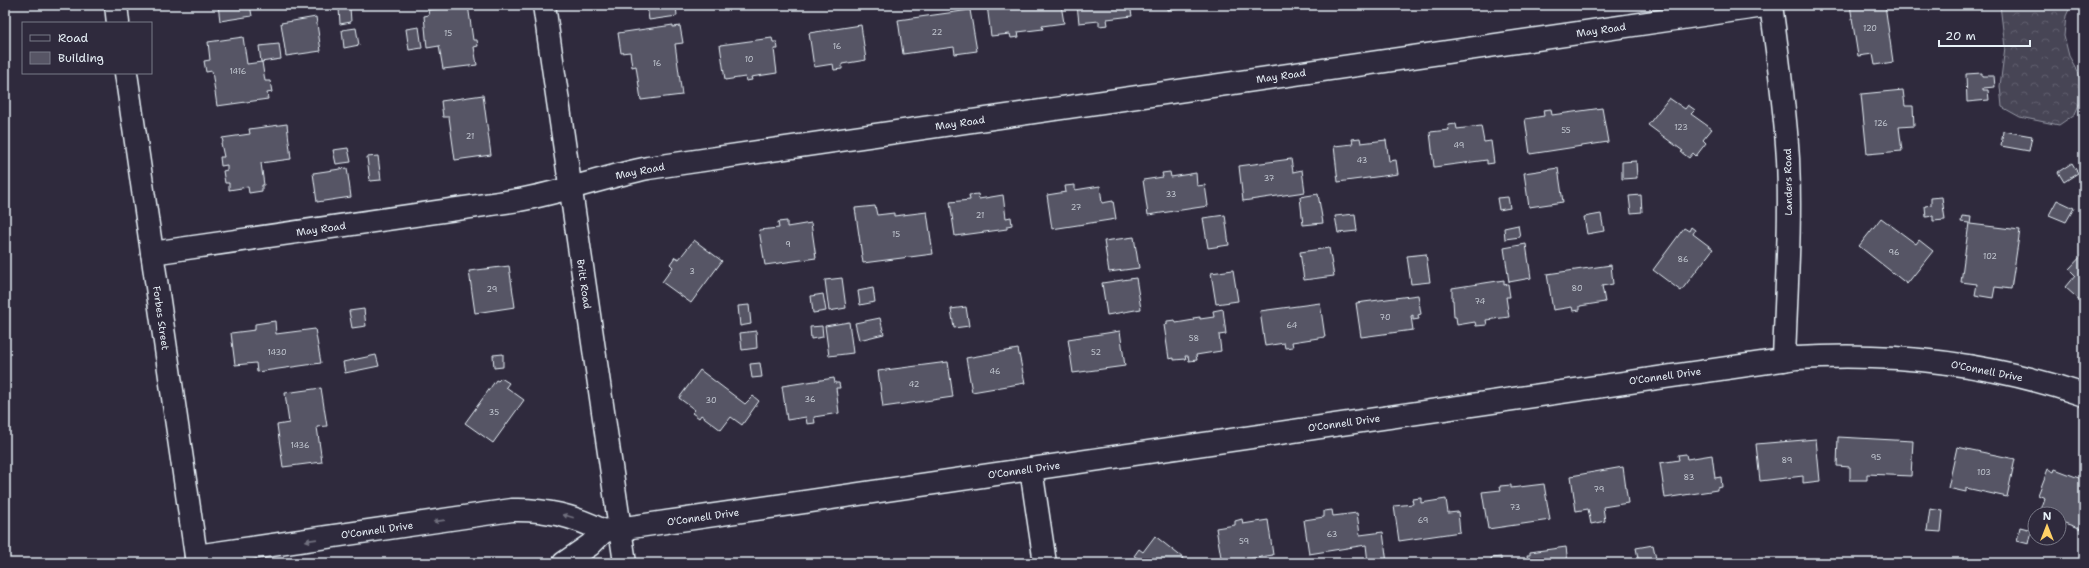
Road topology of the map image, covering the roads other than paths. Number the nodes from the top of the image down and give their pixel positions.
1 (116, 5) edge
2 (544, 5) edge
3 (1771, 5) edge
4 (118, 22) edge
5 (126, 74) edge
6 (570, 188) junction
7 (152, 253) junction
8 (1784, 360) junction
9 (2084, 395) edge
10 (1031, 469) junction
11 (612, 530) junction
12 (196, 560) edge
13 (564, 563) edge
14 (625, 563) edge
15 (1045, 563) edge

1 - 4 street
2 - 6 street, Britt Road
3 - 6 street, May Road
3 - 8 street, Landers Road
5 - 7 street, Forbes Street
6 - 7 street, May Road
6 - 11 street, Britt Road
7 - 12 street, Forbes Street
8 - 9 street, O'Connell Drive
8 - 10 street, O'Connell Drive
10 - 11 street, O'Connell Drive
10 - 15 street
11 -> 12 street, O'Connell Drive
11 - 13 street
11 - 14 street, Britt Road

